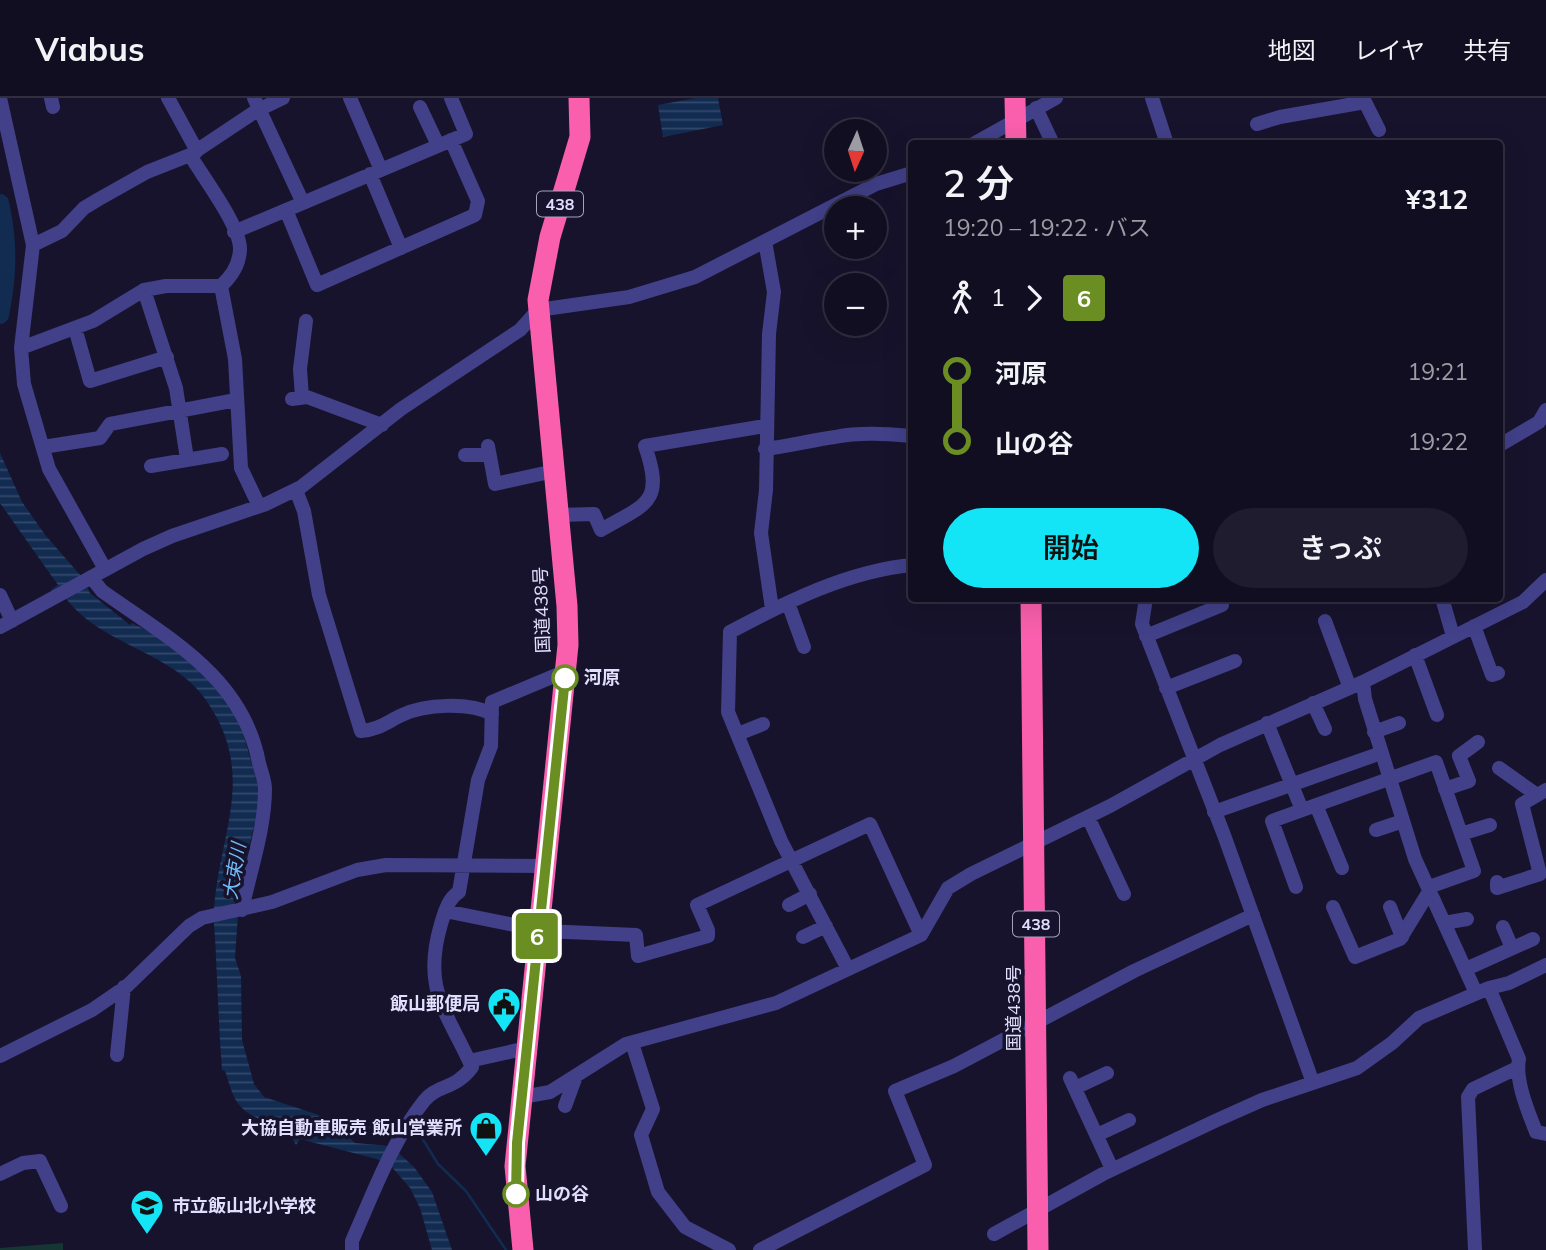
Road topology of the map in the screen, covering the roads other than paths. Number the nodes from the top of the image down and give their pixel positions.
1 (0, 98) edge
2 (168, 98) edge
3 (283, 98) edge
4 (350, 98) edge
5 (451, 98) edge
6 (579, 98) edge
7 (1056, 98) edge
8 (1153, 98) edge
9 (1351, 100) edge
10 (257, 104) edge
11 (420, 107) dead end
12 (1024, 108) edge
13 (1257, 124) dead end
14 (1379, 130) dead end
15 (980, 140) edge
16 (1017, 140) edge
17 (1027, 140) edge
18 (1050, 140) edge
19 (1166, 140) edge
20 (444, 143) junction
21 (194, 153) junction
22 (376, 172) junction
23 (908, 174) edge
24 (303, 203) junction
25 (286, 210) junction
26 (234, 232) junction
27 (765, 241) junction
28 (33, 245) junction
29 (401, 248) junction
30 (221, 286) junction
31 (144, 290) junction
32 (538, 310) junction
33 (306, 321) dead end
34 (75, 328) junction
35 (21, 348) junction
36 (167, 357) junction
37 (236, 400) junction
38 (1546, 410) edge
39 (180, 411) junction
40 (382, 425) junction
41 (765, 426) junction
42 (908, 436) edge
43 (1503, 443) edge
44 (43, 447) junction
45 (765, 449) junction
46 (222, 454) dead end
47 (465, 455) dead end
48 (187, 459) junction
49 (151, 466) dead end
50 (554, 471) junction
51 (296, 490) junction
52 (260, 506) junction
53 (559, 515) junction
54 (908, 566) edge
55 (105, 569) junction
56 (88, 579) junction
57 (1546, 580) edge
58 (0, 595) edge
59 (1020, 602) edge
60 (1031, 602) edge
61 (1148, 602) edge
62 (1443, 602) edge
63 (788, 603) junction
64 (1222, 605) dead end
65 (772, 609) junction
66 (1325, 621) dead end
67 (6, 624) edge
68 (1474, 626) junction
69 (1146, 636) junction
70 (1453, 636) junction
71 (804, 647) dead end
72 (1415, 655) junction
73 (1235, 661) dead end
74 (566, 671) junction
75 (1498, 673) dead end
76 (1357, 685) junction
77 (1166, 688) junction
78 (738, 692) dead end
79 (1314, 704) junction
80 (492, 714) junction
81 (1437, 715) dead end
82 (1267, 723) junction
83 (1399, 723) dead end
84 (763, 724) dead end
85 (1325, 729) dead end
86 (743, 732) junction
87 (1374, 732) junction
88 (1478, 742) dead end
89 (743, 750) junction
90 (1381, 752) junction
91 (1192, 760) junction
92 (1499, 768) dead end
93 (1390, 778) junction
94 (1292, 785) junction
95 (1445, 789) junction
96 (1542, 793) edge
97 (1316, 805) junction
98 (1300, 806) dead end
99 (1214, 812) junction
100 (1088, 817) junction
101 (1403, 821) junction
102 (1490, 825) dead end
103 (1376, 830) dead end
104 (1461, 834) junction
105 (1029, 847) junction
106 (793, 861) junction
107 (466, 865) junction
108 (546, 866) junction
109 (1342, 868) dead end
110 (1497, 881) dead end
111 (1296, 887) dead end
112 (1430, 888) junction
113 (810, 894) junction
114 (1124, 894) dead end
115 (789, 905) dead end
116 (1333, 907) dead end
117 (1390, 907) dead end
118 (239, 910) junction
119 (445, 911) junction
120 (1253, 915) junction
121 (1467, 919) dead end
122 (1444, 923) junction
123 (826, 926) junction
124 (1503, 927) dead end
125 (538, 930) junction
126 (922, 935) junction
127 (803, 937) dead end
128 (1402, 937) junction
129 (1533, 939) dead end
130 (1512, 948) junction
131 (1546, 965) edge
132 (848, 969) junction
133 (1466, 969) junction
134 (124, 987) junction
135 (1482, 990) junction
136 (1031, 1026) junction
137 (632, 1043) junction
138 (527, 1048) junction
139 (117, 1055) dead end
140 (0, 1056) edge
141 (469, 1061) junction
142 (1517, 1068) junction
143 (1107, 1073) dead end
144 (576, 1076) junction
145 (1313, 1083) junction
146 (522, 1097) junction
147 (565, 1106) dead end
148 (1129, 1120) dead end
149 (1546, 1134) edge
150 (1097, 1135) junction
151 (1112, 1169) junction
152 (0, 1174) edge
153 (61, 1206) dead end
154 (1032, 1215) junction
155 (994, 1234) dead end
156 (352, 1250) edge
157 (523, 1250) edge
158 (729, 1250) edge
159 (760, 1250) edge
160 (1026, 1250) edge
161 (1038, 1250) edge
162 (1475, 1250) edge

1 - 28 street
2 - 21 street
3 - 10 street
4 - 22 street
5 - 20 street
6 - 32 highway, 国道438号 / 438
7 - 12 street
8 - 19 street
9 - 13 street
9 - 14 street
10 - 21 street
10 - 24 street
11 - 20 street
12 - 15 street
12 - 16 highway
12 - 17 highway
12 - 18 street
20 - 22 street
20 - 29 street
21 - 26 street
21 - 28 street
22 - 24 street
22 - 29 street
23 - 27 street
24 - 25 street
25 - 26 street
25 - 29 street
26 - 30 street
27 - 32 street
27 - 41 street
28 - 35 street
30 - 31 street
30 - 37 street
31 - 34 street
31 - 36 street
32 - 40 street
32 - 50 highway, 国道438号 / 438
33 - 40 street
34 - 35 street
34 - 36 street
35 - 44 street
36 - 39 street
37 - 39 street
37 - 52 street
38 - 43 street
39 - 44 street
39 - 48 street
40 - 51 street
41 - 45 street
41 - 53 street
42 - 45 street
44 - 55 street
45 - 65 street
46 - 48 street
47 - 50 street
48 - 49 street
50 - 53 highway, 国道438号 / 438
51 - 52 street
51 - 80 street
52 - 55 street
53 - 74 highway, 国道438号 / 438
54 - 63 street
55 - 56 street
56 - 67 street
56 - 118 street
57 - 68 street
58 - 67 street
59 - 105 highway, 国道438号 / 438
60 - 105 highway, 国道438号 / 438
61 - 69 street
62 - 70 street
63 - 65 street
63 - 71 street
64 - 69 street
65 - 89 street
66 - 76 street
68 - 70 street
68 - 75 street
69 - 77 street
70 - 72 street
72 - 76 street
72 - 81 street
73 - 77 street
74 - 80 street
74 - 108 highway, 国道438号 / 438
76 - 79 street
76 - 87 street
77 - 91 street
78 - 86 street
79 - 82 street
79 - 85 street
80 - 107 street
82 - 91 street
82 - 94 street
83 - 87 street
84 - 86 street
86 - 89 street
87 - 90 street
88 - 95 street
89 - 106 street
90 - 93 street
90 - 94 street
91 - 99 street
91 - 100 street
92 - 96 street
93 - 95 street
93 - 97 street
93 - 101 street
94 - 98 street
94 - 99 street
95 - 104 street
96 - 110 street
97 - 109 street
97 - 111 street
99 - 120 street
100 - 105 street
100 - 114 street
101 - 103 street
101 - 112 street
102 - 104 street
104 - 112 street
105 - 126 street
105 - 136 highway, 国道438号 / 438
106 - 113 street
106 - 125 street
106 - 126 street
107 - 108 street
107 - 118 street
107 - 119 street
108 - 125 highway, 国道438号 / 438
112 - 122 street
112 - 128 street
113 - 115 street
113 - 123 street
116 - 128 street
117 - 128 street
118 - 134 street
119 - 125 street
119 - 141 street
120 - 136 street
120 - 145 street
121 - 122 street
122 - 133 street
123 - 127 street
123 - 132 street
124 - 130 street
125 - 138 highway, 国道438号 / 438
126 - 132 street
129 - 130 street
130 - 133 street
131 - 135 street
132 - 137 street
133 - 135 street
134 - 139 street
134 - 140 street
135 - 142 street
135 - 145 street
136 - 154 highway, 国道438号 / 438
136 - 159 street
137 - 144 street
137 - 158 street
138 - 141 street
138 - 146 highway, 国道438号 / 438
141 - 156 street
142 - 149 street
142 - 162 street
143 - 150 street
144 - 146 street
144 - 147 street
145 - 151 street
146 - 157 highway, 国道438号 / 438
148 - 150 street
150 - 151 street
151 - 154 street
152 - 153 street
154 - 155 street
154 - 160 highway, 国道438号 / 438
154 - 161 highway, 国道438号 / 438

